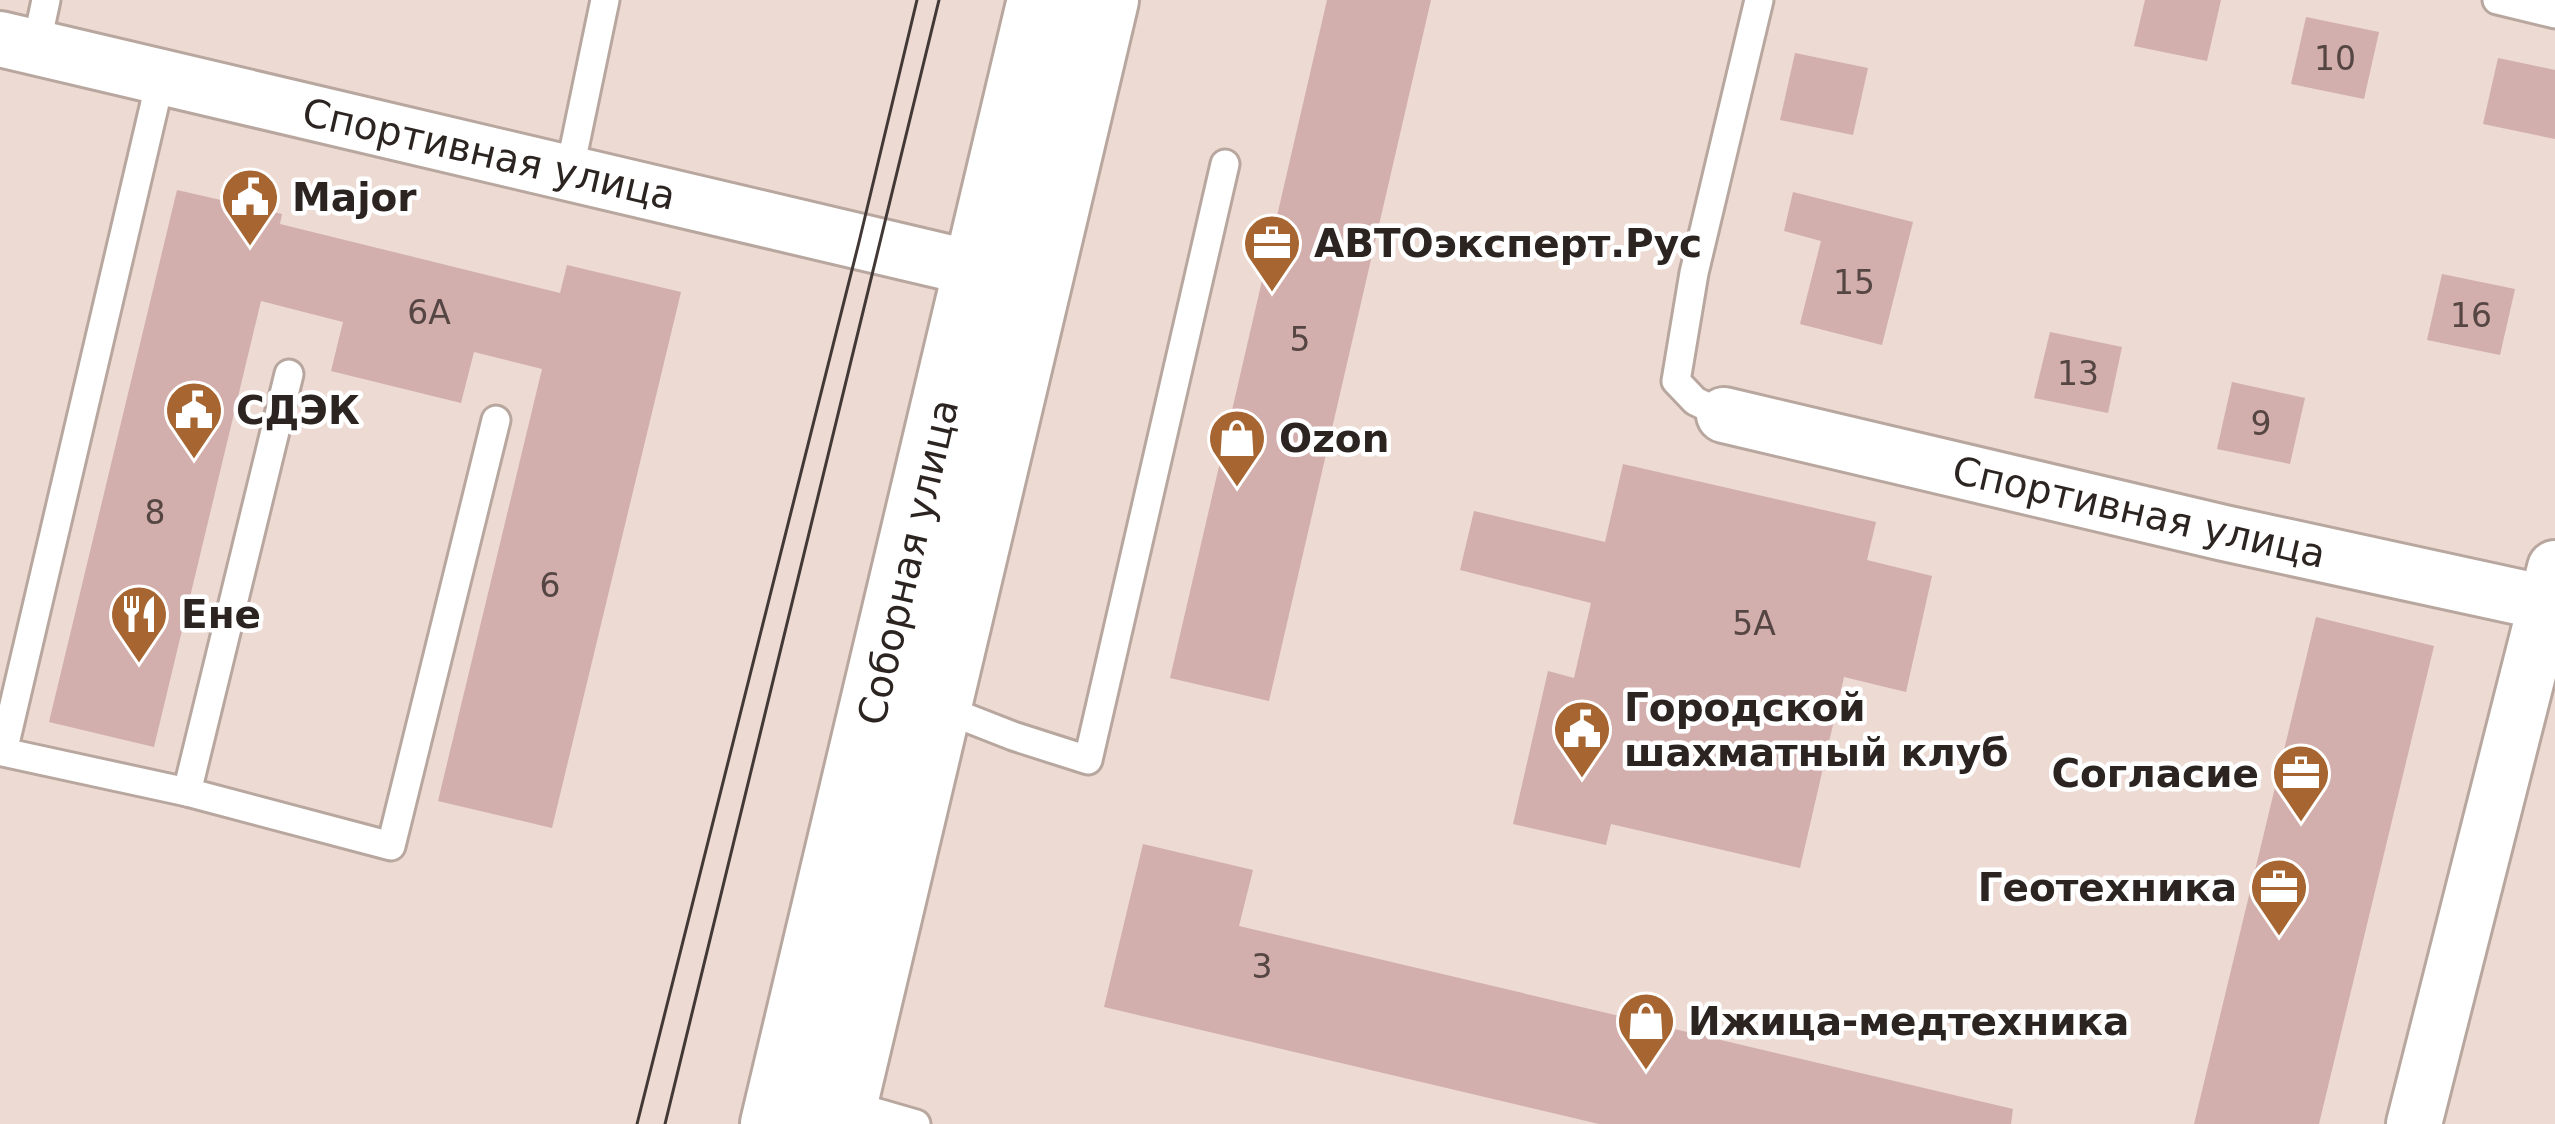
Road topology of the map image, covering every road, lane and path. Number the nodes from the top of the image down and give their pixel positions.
1 (605, 0) edge
2 (1041, 0) edge
3 (1105, 0) edge
4 (1759, 0) edge
5 (2498, 0) edge
6 (2555, 14) edge
7 (27, 29) edge
8 (161, 77) junction
9 (1225, 164) dead end
10 (569, 173) junction
11 (1008, 277) junction
12 (290, 374) dead end
13 (1724, 415) joint
14 (496, 420) dead end
15 (2552, 591) edge
16 (908, 700) junction
17 (1, 754) edge
18 (187, 792) junction
19 (811, 1105) edge
20 (916, 1124) edge
21 (2414, 1124) edge

1 - 10 lane
2 - 11 main road, Соборная улица
3 - 11 main road, Соборная улица
4 - 13 lane
5 - 6 lane
7 - 8 street, Спортивная улица
8 - 10 street, Спортивная улица
8 - 17 lane
9 - 16 lane
10 - 11 street, Спортивная улица
11 - 16 main road, Соборная улица
12 - 18 lane
13 - 15 street, Спортивная улица
14 - 18 lane
15 - 21 street
16 - 19 main road, Соборная улица
17 - 18 lane
19 - 20 lane

